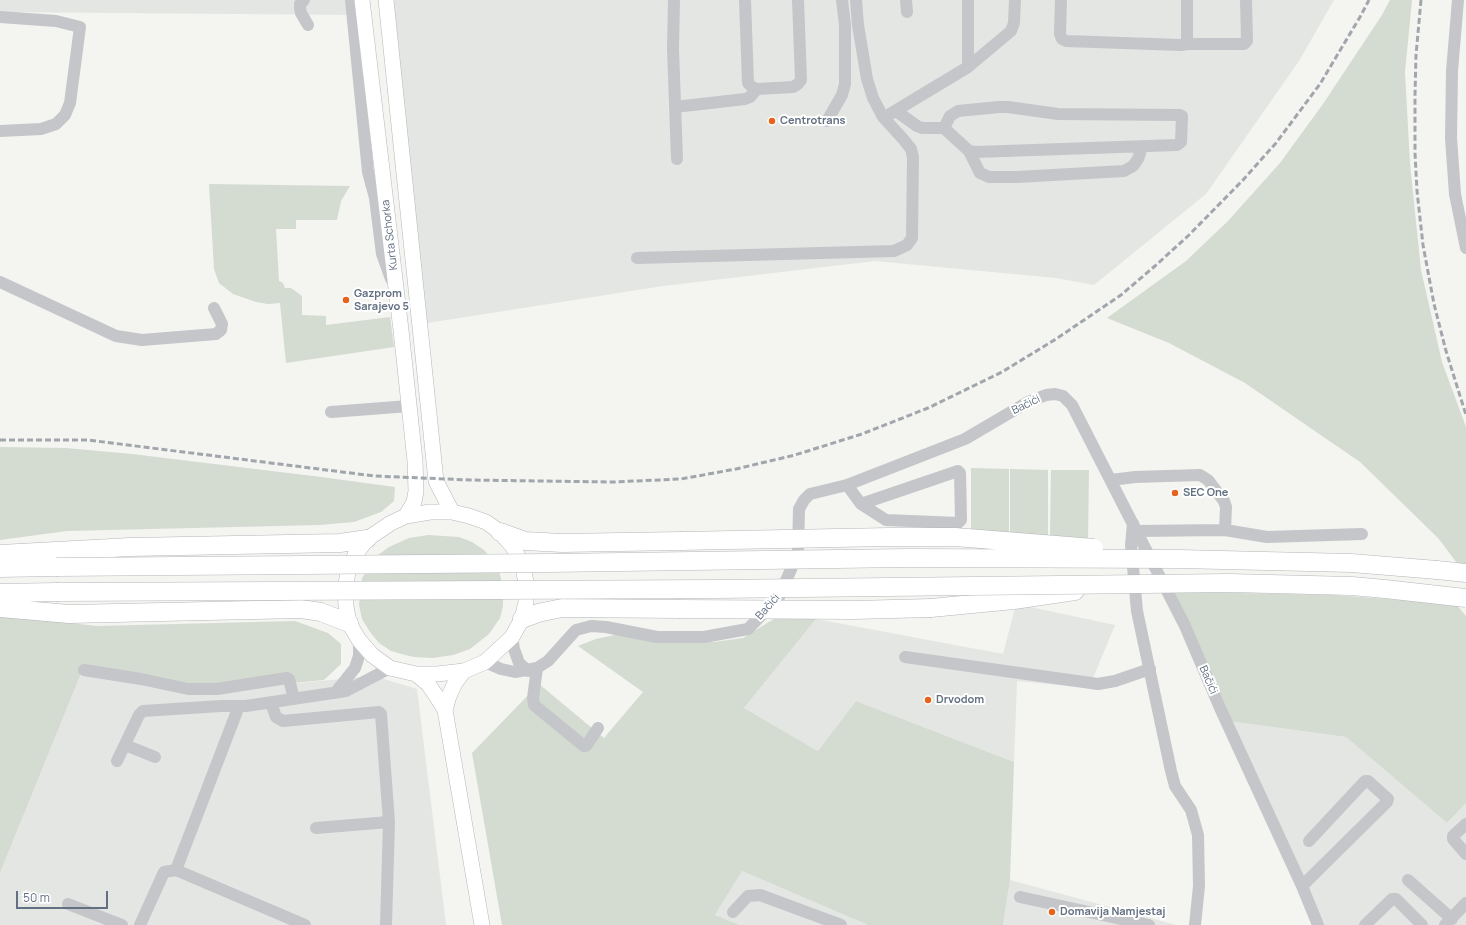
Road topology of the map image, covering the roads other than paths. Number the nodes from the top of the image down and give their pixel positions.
1 (304, 0) edge
2 (351, 0) edge
3 (362, 0) edge
4 (386, 0) edge
5 (674, 0) edge
6 (745, 0) edge
7 (798, 0) edge
8 (842, 0) edge
9 (856, 0) edge
10 (968, 0) edge
11 (1015, 0) edge
12 (1061, 0) edge
13 (1187, 0) edge
14 (1246, 0) edge
15 (1458, 0) edge
16 (0, 17) edge
17 (308, 25) dead end
18 (1187, 44) junction
19 (968, 67) junction
20 (757, 89) junction
21 (675, 107) junction
22 (896, 111) junction
23 (883, 117) junction
24 (827, 121) dead end
25 (944, 128) junction
26 (0, 131) edge
27 (1142, 146) junction
28 (969, 151) junction
29 (677, 159) dead end
30 (1466, 248) edge
31 (638, 258) dead end
32 (0, 282) edge
33 (397, 295) junction
34 (214, 308) dead end
35 (409, 406) junction
36 (331, 412) dead end
37 (1111, 480) junction
38 (847, 485) junction
39 (861, 504) junction
40 (452, 512) junction
41 (406, 516) junction
42 (1135, 527) junction
43 (1225, 530) junction
44 (500, 532) junction
45 (1362, 534) dead end
46 (367, 539) junction
47 (0, 554) edge
48 (0, 568) edge
49 (1437, 570) junction
50 (1466, 573) edge
51 (1113, 585) junction
52 (0, 593) edge
53 (1466, 598) edge
54 (0, 608) edge
55 (522, 619) junction
56 (349, 624) junction
57 (512, 637) junction
58 (359, 640) junction
59 (904, 657) dead end
60 (485, 662) junction
61 (390, 668) junction
62 (1150, 669) junction
63 (84, 670) dead end
64 (532, 670) junction
65 (464, 671) junction
66 (416, 674) junction
67 (335, 693) junction
68 (294, 699) junction
69 (271, 703) junction
70 (239, 706) junction
71 (445, 710) junction
72 (598, 728) dead end
73 (124, 745) junction
74 (155, 757) dead end
75 (117, 761) dead end
76 (389, 822) junction
77 (1466, 824) edge
78 (316, 828) dead end
79 (1309, 841) dead end
80 (1466, 854) edge
81 (176, 870) junction
82 (1408, 880) dead end
83 (1302, 886) junction
84 (1020, 897) dead end
85 (1466, 902) edge
86 (68, 904) dead end
87 (733, 912) dead end
88 (1449, 922) edge
89 (122, 925) edge
90 (140, 925) edge
91 (305, 925) edge
92 (386, 925) edge
93 (482, 925) edge
94 (841, 925) edge
95 (1149, 925) edge
96 (1196, 925) edge
97 (1318, 925) edge
98 (1365, 925) edge
99 (1422, 925) edge

1 - 17 street
2 - 33 street
3 - 33 main road, Kurta Schorka
4 - 40 main road, Kurta Schorka
5 - 21 street
6 - 20 street
7 - 20 street
8 - 24 street
9 - 23 street
10 - 19 street
11 - 19 street
12 - 18 street
13 - 18 street
14 - 18 street
15 - 30 street
16 - 26 street
19 - 22 street
20 - 21 street
21 - 29 street
22 - 23 street
22 - 25 street
23 - 31 street
25 - 27 street
25 - 28 street
27 - 28 street
27 - 28 street
32 - 34 street
33 - 35 main road, Kurta Schorka
35 - 36 street
35 - 41 main road, Kurta Schorka
37 - 38 street, Bačići
37 - 42 street, Bačići
37 - 43 street
38 - 39 street
38 - 64 street, Bačići
39 - 39 street
40 - 41 main road
40 - 44 main road
41 - 46 main road
42 - 43 street
42 - 62 street
42 - 83 street, Bačići
43 - 45 street
44 - 49 highway, bridge
44 - 55 main road
46 - 47 highway
46 - 56 main road
48 - 49 highway, bridge
49 - 50 highway
51 - 52 highway, bridge
51 - 53 highway, bridge
51 - 55 highway, bridge
54 - 56 highway
55 - 57 main road
56 - 58 main road
57 - 60 main road
57 - 64 street
58 - 61 main road
58 - 67 street
59 - 62 street
60 - 64 street
60 - 65 main road
61 - 66 main road
61 - 67 street
62 - 96 street
63 - 68 street
64 - 72 street
65 - 66 main road
65 - 71 main road
66 - 71 main road
67 - 68 street
68 - 69 street
69 - 70 street
69 - 76 street
70 - 73 street
70 - 81 street
71 - 93 main road
73 - 74 street
73 - 75 street
76 - 78 street
76 - 92 street
77 - 80 street
79 - 83 street
81 - 90 street
81 - 91 street
82 - 88 street
83 - 97 street, Bačići
84 - 95 street
85 - 88 street
86 - 89 street
87 - 94 street
98 - 99 street

